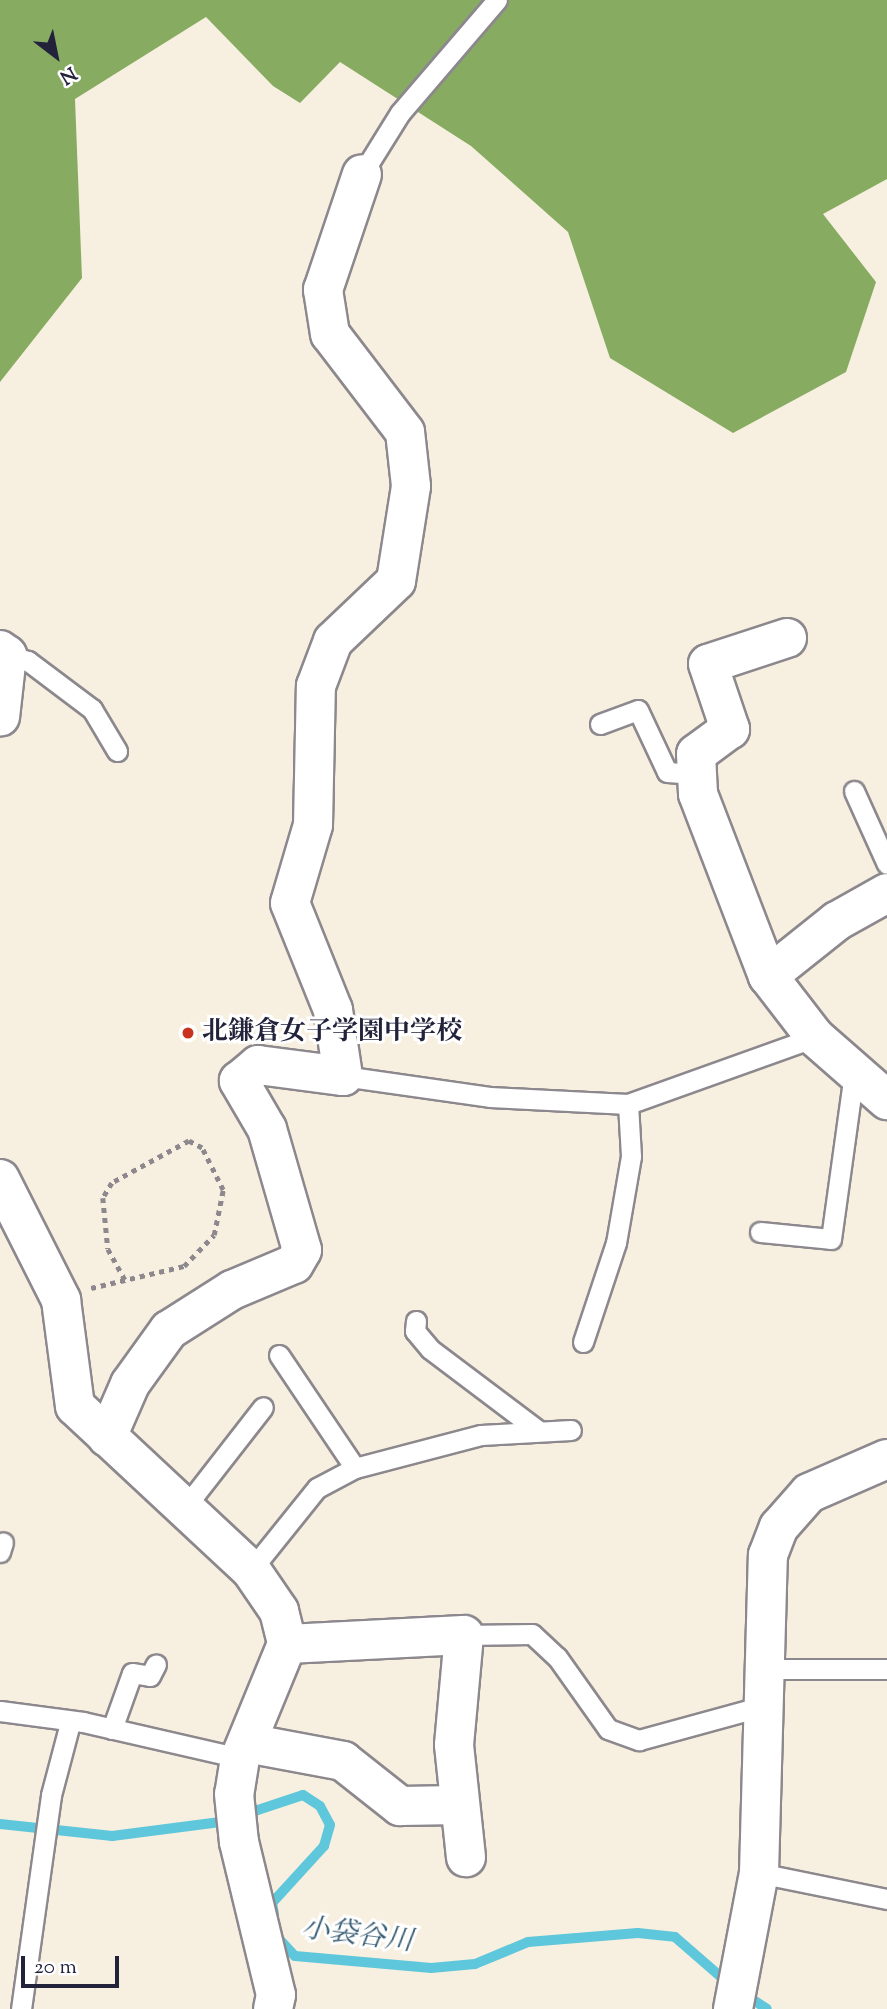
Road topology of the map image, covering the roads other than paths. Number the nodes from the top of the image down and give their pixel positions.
1 (497, 0) edge
2 (362, 174) joint
3 (787, 638) dead end
4 (4, 652) edge
5 (0, 717) edge
6 (600, 724) dead end
7 (117, 751) dead end
8 (697, 774) junction
9 (854, 791) dead end
10 (887, 864) edge
11 (887, 893) edge
12 (768, 976) junction
13 (815, 1037) junction
14 (854, 1074) junction
15 (343, 1076) junction
16 (887, 1100) edge
17 (628, 1104) junction
18 (0, 1179) edge
19 (760, 1232) dead end
20 (416, 1321) dead end
21 (583, 1342) dead end
22 (279, 1355) dead end
23 (263, 1406) dead end
24 (571, 1430) dead end
25 (539, 1432) junction
26 (107, 1437) junction
27 (887, 1459) edge
28 (355, 1468) junction
29 (186, 1506) junction
30 (251, 1570) junction
31 (464, 1635) junction
32 (287, 1644) junction
33 (156, 1664) dead end
34 (763, 1669) junction
35 (887, 1669) edge
36 (760, 1707) junction
37 (0, 1712) edge
38 (70, 1723) junction
39 (112, 1729) junction
40 (243, 1750) junction
41 (458, 1805) junction
42 (466, 1857) dead end
43 (759, 1873) junction
44 (887, 1899) edge
45 (21, 2009) edge
46 (273, 2009) edge
47 (733, 2009) edge

1 - 2 lane
2 - 15 street
3 - 8 street
4 - 5 street
4 - 7 lane
6 - 8 lane
8 - 12 street
9 - 10 lane
11 - 12 street
12 - 13 street
13 - 14 street
13 - 17 lane
14 - 16 street
14 - 19 lane
15 - 17 lane
15 - 26 street
17 - 21 lane
18 - 26 street
20 - 25 lane
22 - 28 lane
23 - 29 lane
24 - 25 lane
25 - 28 lane
26 - 29 street
27 - 34 street
28 - 30 lane
29 - 30 street
30 - 32 street
31 - 32 street
31 - 36 lane
31 - 41 street
32 - 40 street
33 - 39 lane
34 - 35 lane
34 - 36 street
36 - 43 street
37 - 38 lane
38 - 39 lane
38 - 45 lane
39 - 40 lane
40 - 41 street
40 - 46 street
41 - 42 street
43 - 44 lane
43 - 47 street

